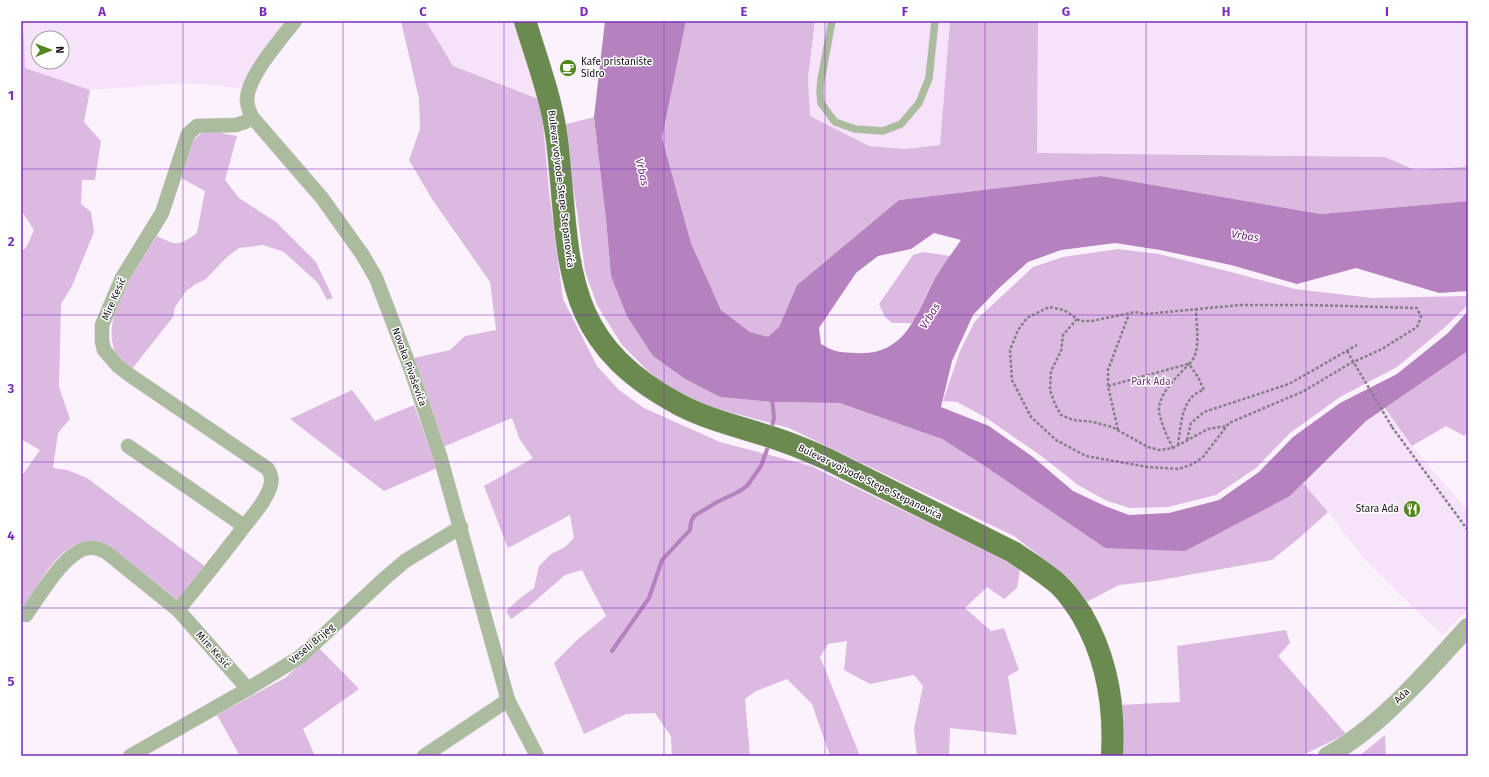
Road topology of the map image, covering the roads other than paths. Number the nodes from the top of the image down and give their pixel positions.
1 (295, 21) edge
2 (525, 21) edge
3 (832, 21) edge
4 (934, 21) edge
5 (252, 117) junction
6 (128, 446) dead end
7 (244, 526) junction
8 (461, 527) junction
9 (178, 610) junction
10 (26, 615) dead end
11 (1468, 627) edge
12 (248, 689) junction
13 (508, 700) junction
14 (130, 756) edge
15 (424, 756) edge
16 (537, 756) edge
17 (1112, 756) edge
18 (1327, 756) edge

1 - 5 street, Novaka Pivaševića
2 - 17 main road, Bulevar vojvode Stepe Stepanovića
3 - 4 lane
5 - 7 street, Mire Kesić
5 - 8 street, Novaka Pivaševića
6 - 7 street
7 - 9 street, Mire Kesić
8 - 12 street, Veseli Brijeg
8 - 13 street, Novaka Pivaševića
9 - 10 street, Mire Kesić
9 - 12 street, Mire Kesić
11 - 18 street, Ada
12 - 14 street, Veseli Brijeg
13 - 15 street
13 - 16 street, Novaka Pivaševića

